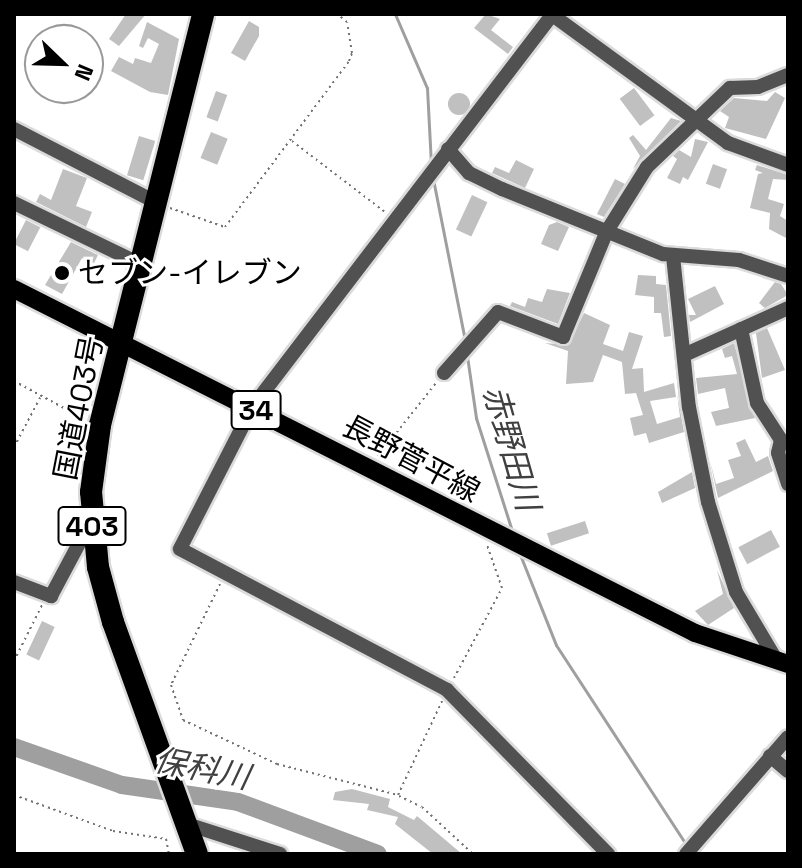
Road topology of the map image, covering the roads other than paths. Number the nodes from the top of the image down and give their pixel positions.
1 (203, 14) edge
2 (551, 14) edge
3 (788, 75) edge
4 (698, 123) junction
5 (14, 129) edge
6 (448, 149) junction
7 (788, 165) edge
8 (14, 203) edge
9 (159, 204) junction
10 (607, 231) junction
11 (673, 256) junction
12 (142, 265) junction
13 (788, 276) edge
14 (14, 289) edge
15 (788, 308) edge
16 (741, 329) junction
17 (121, 344) junction
18 (684, 355) junction
19 (444, 373) road end
20 (252, 408) junction
21 (788, 484) edge
22 (92, 530) junction
23 (14, 582) edge
24 (782, 663) edge
25 (788, 737) edge
26 (770, 756) junction
27 (788, 771) edge
28 (186, 822) junction
29 (197, 854) edge
30 (280, 854) edge
31 (608, 854) edge
32 (686, 854) edge

1 - 9 highway, 国道403号 / 403
2 - 4 street
2 - 6 street
3 - 4 street
4 - 7 street
4 - 10 street
5 - 9 street
6 - 10 street
6 - 20 street
8 - 12 street
9 - 12 highway, 国道403号 / 403
10 - 11 street
10 - 19 street
11 - 13 street
11 - 18 street
12 - 17 highway, 国道403号 / 403
14 - 17 main road, 長野菅平線 / 34
15 - 16 street
16 - 18 street
16 - 21 street
17 - 20 main road, 長野菅平線 / 34
17 - 22 highway, 国道403号 / 403
18 - 24 street
20 - 24 main road, 長野菅平線 / 34
20 - 31 street
22 - 23 street
22 - 28 highway, 国道403号 / 403
25 - 26 street
26 - 27 street
26 - 32 street
28 - 29 highway, 国道403号 / 403
28 - 30 street

